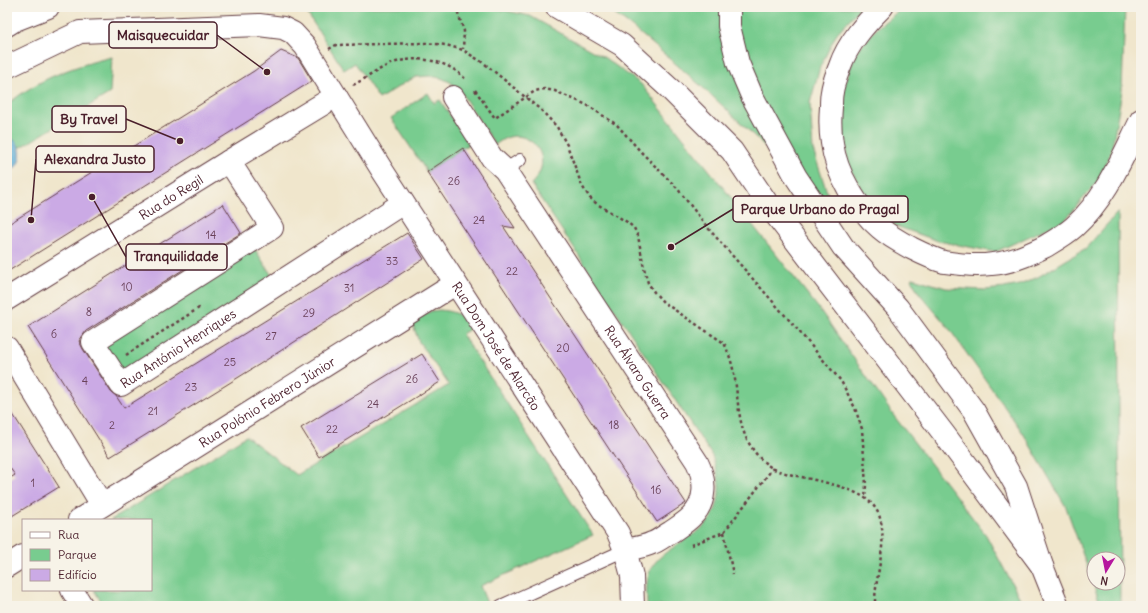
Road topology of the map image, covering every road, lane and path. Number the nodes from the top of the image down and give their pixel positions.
1 (48, 7) edge
2 (456, 7) edge
3 (557, 7) edge
4 (729, 7) edge
5 (882, 7) edge
6 (7, 25) edge
7 (463, 50) junction
8 (313, 58) junction
9 (7, 67) edge
10 (472, 87) dead end
11 (460, 89) joint
12 (336, 96) junction
13 (526, 98) junction
14 (1141, 120) edge
15 (229, 161) junction
16 (403, 203) junction
17 (455, 284) junction
18 (7, 299) edge
19 (199, 308) dead end
20 (7, 348) edge
21 (109, 366) junction
22 (773, 468) junction
23 (865, 497) junction
24 (102, 505) junction
25 (81, 519) edge
26 (724, 532) junction
27 (691, 545) dead end
28 (625, 550) junction
29 (22, 557) edge
30 (7, 566) edge
31 (1042, 566) junction
32 (733, 574) dead end
33 (73, 591) edge
34 (82, 606) edge
35 (501, 606) edge
36 (633, 606) edge
37 (875, 606) edge
38 (1058, 606) edge

1 - 6 main road
2 - 7 path
3 - 31 main road
4 - 31 main road
5 - 14 main road
7 - 8 path
7 - 13 path
8 - 9 main road, Rua Dom José de Alarcão
8 - 12 main road, Rua Dom José de Alarcão
10 - 13 path
11 - 12 path
11 - 28 main road, Rua Álvaro Guerra
12 - 15 main road, Rua do Regil
12 - 16 main road, Rua Dom José de Alarcão
13 - 22 path
13 - 23 path
15 - 18 main road, Rua do Regil
15 - 21 main road, Rua António Henriques
16 - 17 main road, Rua Dom José de Alarcão
16 - 21 main road, Rua António Henriques
17 - 24 main road, Rua Polónio Febrero Júnior
17 - 28 main road, Rua Dom José de Alarcão
19 - 21 path
20 - 24 main road
22 - 23 path
22 - 26 path
23 - 37 path
24 - 25 main road, Rua Polónio Febrero Júnior
26 - 27 path
26 - 32 path
28 - 35 lane
28 - 36 main road, Rua Dom José de Alarcão
29 - 30 main road
31 - 38 main road
33 - 34 main road

